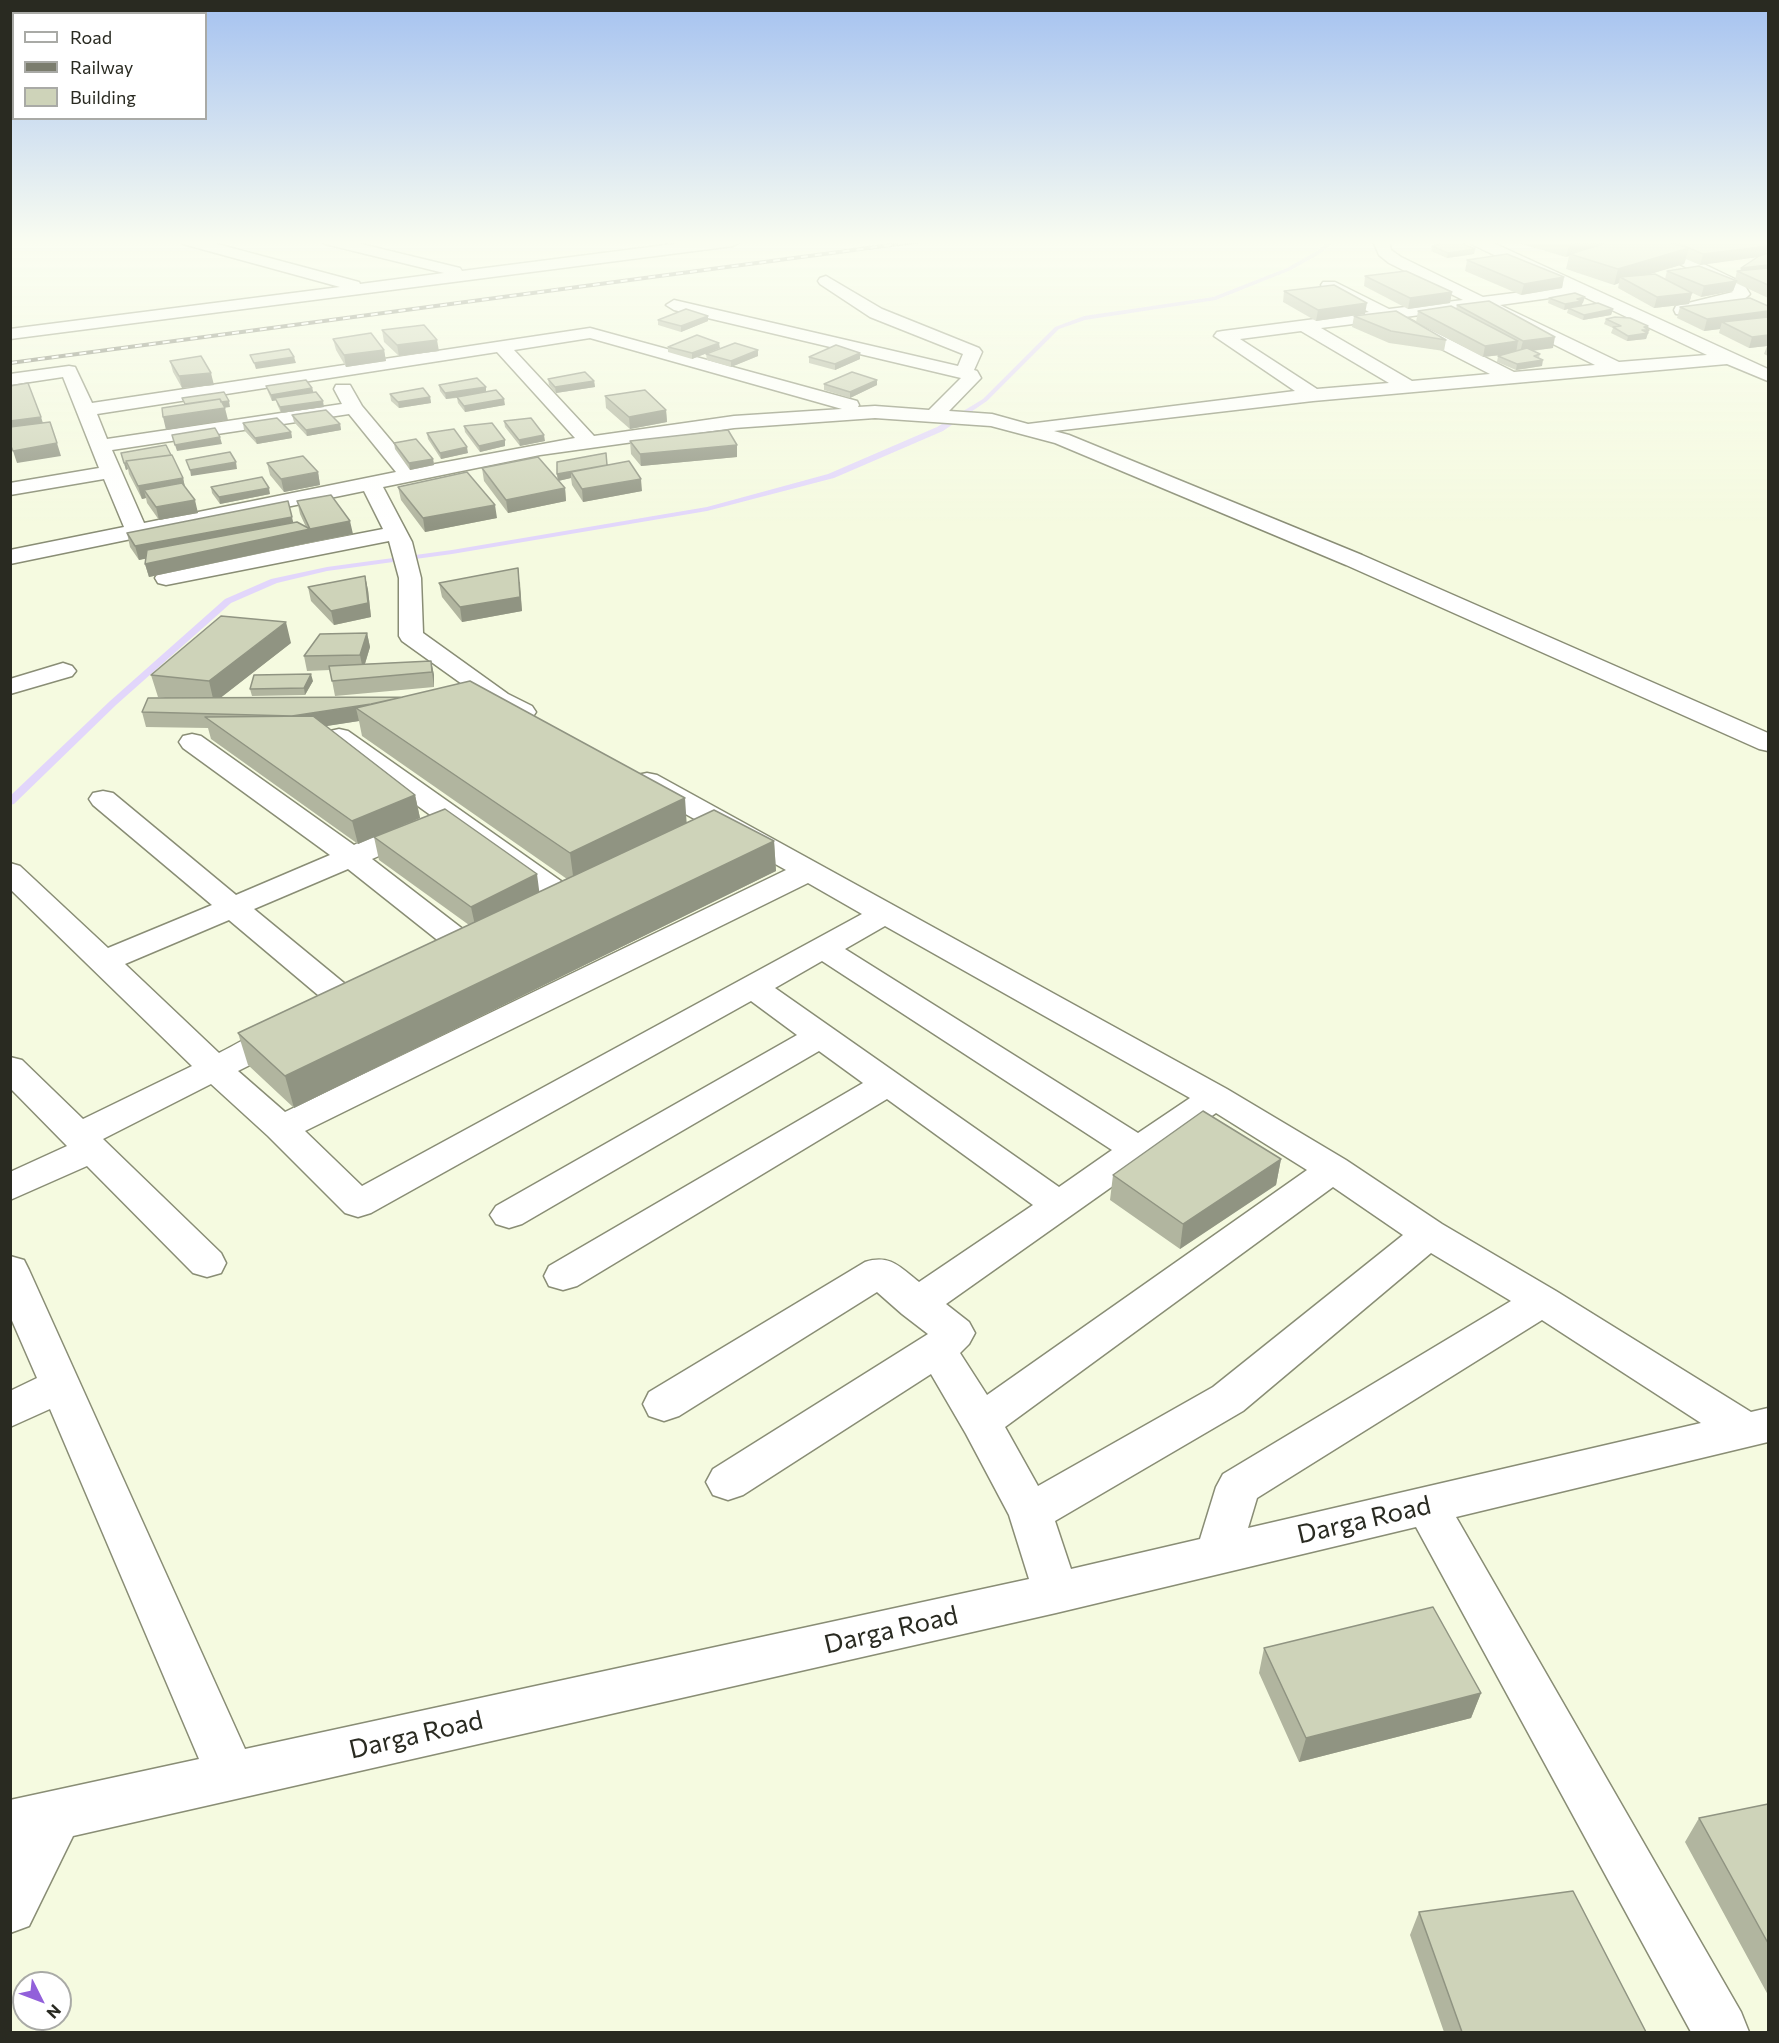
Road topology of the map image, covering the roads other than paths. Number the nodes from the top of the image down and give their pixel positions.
1 (567, 336) edge
2 (602, 336) edge
3 (810, 336) edge
4 (934, 336) edge
5 (1224, 336) edge
6 (1322, 336) edge
7 (1431, 336) edge
8 (1551, 336) edge
9 (1683, 336) edge
10 (502, 346) junction
11 (1730, 358) junction
12 (1616, 368) junction
13 (333, 372) junction
14 (964, 372) junction
15 (1768, 376) edge
16 (1510, 377) junction
17 (10, 380) edge
18 (1408, 387) junction
19 (1313, 395) junction
20 (354, 408) junction
21 (85, 410) junction
22 (875, 412) junction
23 (938, 417) junction
24 (1022, 428) junction
25 (590, 442) junction
26 (101, 446) junction
27 (111, 472) junction
28 (409, 475) junction
29 (370, 483) junction
30 (10, 489) edge
31 (136, 531) junction
32 (399, 537) junction
33 (10, 557) edge
34 (166, 578) edge
35 (63, 671) dead end
36 (10, 687) edge
37 (499, 699) junction
38 (464, 700) edge
39 (550, 727) edge
40 (339, 737) edge
41 (192, 742) dead end
42 (1768, 743) edge
43 (622, 767) edge
44 (103, 800) dead end
45 (448, 816) junction
46 (724, 824) junction
47 (693, 839) edge
48 (351, 857) junction
49 (808, 871) junction
50 (10, 872) edge
51 (233, 907) junction
52 (886, 913) junction
53 (537, 914) edge
54 (496, 933) edge
55 (466, 947) junction
56 (824, 948) junction
57 (103, 962) junction
58 (434, 963) edge
59 (752, 987) junction
60 (820, 1036) junction
61 (10, 1068) edge
62 (214, 1068) junction
63 (887, 1084) junction
64 (1215, 1097) junction
65 (281, 1128) junction
66 (84, 1143) junction
67 (1138, 1150) junction
68 (1333, 1169) junction
69 (10, 1187) edge
70 (1059, 1205) junction
71 (508, 1215) dead end
72 (1428, 1233) junction
73 (207, 1263) dead end
74 (10, 1270) edge
75 (563, 1276) dead end
76 (1542, 1301) junction
77 (916, 1304) junction
78 (937, 1350) junction
79 (60, 1385) junction
80 (664, 1404) dead end
81 (10, 1410) edge
82 (981, 1422) junction
83 (1757, 1427) edge
84 (728, 1482) dead end
85 (1427, 1506) junction
86 (1030, 1513) junction
87 (1218, 1555) junction
88 (1056, 1593) junction
89 (232, 1776) junction
90 (33, 1821) edge
91 (10, 1907) edge
92 (1721, 2032) edge

1 - 10 street
2 - 22 street
3 - 14 street
4 - 14 street
5 - 19 street
6 - 18 street
7 - 16 street
8 - 12 street
9 - 11 street
10 - 13 street
10 - 25 street
11 - 12 street
11 - 15 street
12 - 16 street
13 - 20 street
13 - 21 street
14 - 23 street
16 - 18 street
17 - 21 street
18 - 19 street
19 - 24 street
20 - 26 street
20 - 28 street
21 - 26 street
22 - 23 street
22 - 25 street
23 - 24 street
24 - 42 street
25 - 28 street
26 - 27 street
27 - 30 street
27 - 31 street
28 - 29 street
29 - 31 street
29 - 32 street
31 - 33 street
32 - 34 street
32 - 37 street
35 - 36 street
37 - 38 street
37 - 39 street
40 - 45 street
41 - 48 street
43 - 46 street
44 - 51 street
45 - 48 street
45 - 53 street
46 - 47 street
46 - 49 street
48 - 51 street
48 - 55 street
49 - 52 street
49 - 65 street
50 - 57 street
51 - 57 street
51 - 62 street
52 - 56 street
52 - 64 street
54 - 55 street
55 - 58 street
56 - 59 street
56 - 67 street
57 - 62 street
59 - 60 street
59 - 65 street
60 - 63 street
60 - 71 street
61 - 66 street
62 - 65 street
62 - 66 street
63 - 70 street
63 - 75 street
64 - 67 street
64 - 68 street
66 - 69 street
66 - 73 street
67 - 70 street
68 - 72 street
68 - 82 street
70 - 77 street
72 - 76 street
72 - 86 street
74 - 79 street
76 - 83 street
76 - 87 street
77 - 78 street
77 - 80 street
78 - 82 street
78 - 84 street
79 - 81 street
79 - 89 street
82 - 86 street
83 - 85 street, Darga Road
85 - 87 street, Darga Road
85 - 92 street
86 - 88 street
87 - 88 street, Darga Road
88 - 89 street, Darga Road
89 - 90 street, Darga Road
90 - 91 street

